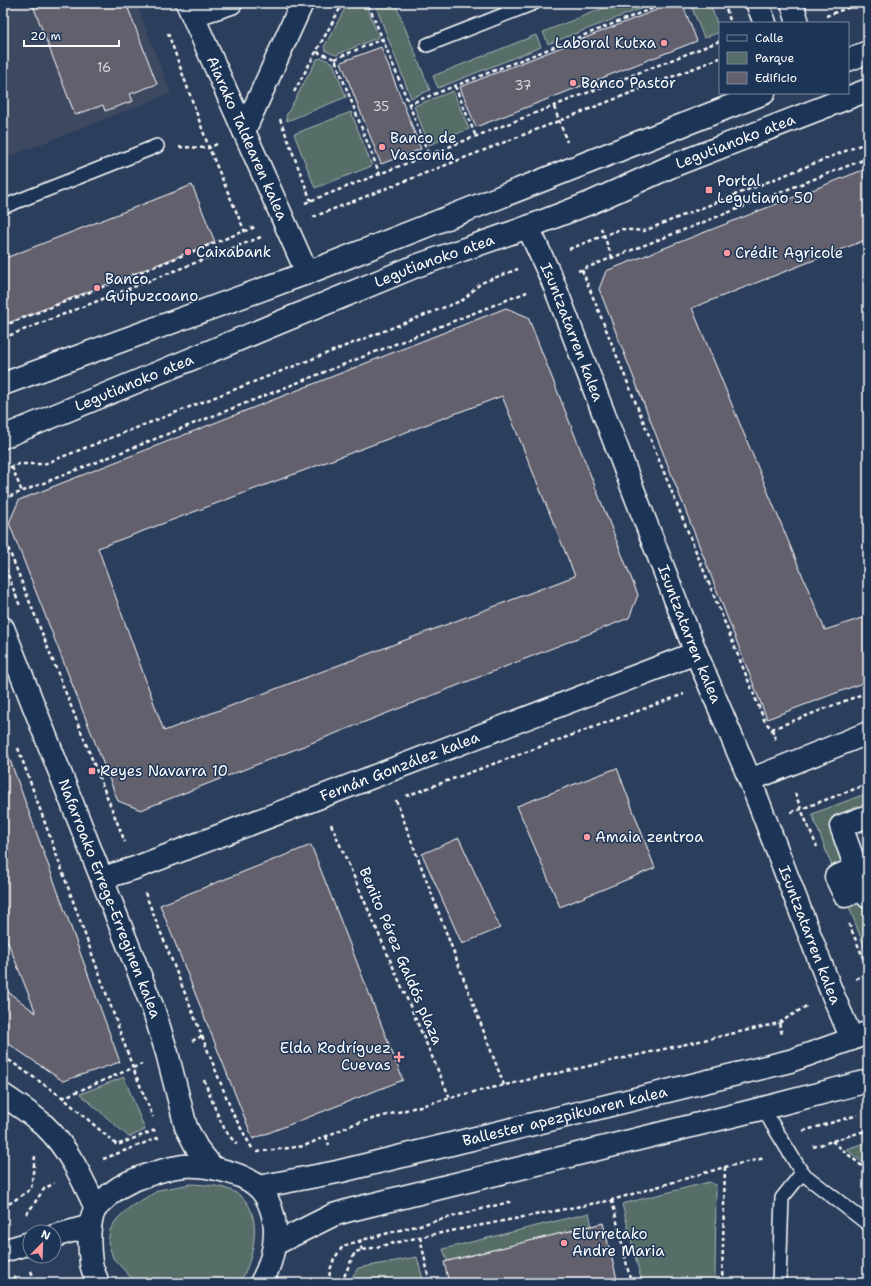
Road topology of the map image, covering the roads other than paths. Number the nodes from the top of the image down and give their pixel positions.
1 (231, 3) edge
2 (302, 3) edge
3 (534, 3) edge
4 (757, 3) edge
5 (792, 3) edge
6 (190, 9) edge
7 (764, 22) edge
8 (798, 22) edge
9 (427, 45) dead end
10 (868, 52) edge
11 (849, 60) edge
12 (868, 90) edge
13 (761, 94) edge
14 (244, 131) junction
15 (157, 146) road end
16 (3, 207) edge
17 (528, 227) junction
18 (307, 273) junction
19 (3, 384) edge
20 (3, 437) edge
21 (3, 628) edge
22 (696, 652) junction
23 (868, 733) edge
24 (750, 780) junction
25 (868, 816) edge
26 (103, 878) junction
27 (868, 897) edge
28 (860, 1036) edge
29 (868, 1081) edge
30 (3, 1095) edge
31 (764, 1108) junction
32 (213, 1168) junction
33 (802, 1173) junction
34 (258, 1187) junction
35 (93, 1217) junction
36 (868, 1224) edge
37 (62, 1232) edge
38 (275, 1244) junction
39 (22, 1245) edge
40 (3, 1251) edge
41 (264, 1281) edge
42 (98, 1283) edge
43 (779, 1283) edge

1 - 6 street
2 - 14 street
3 - 9 lane
4 - 7 street
5 - 8 street
6 - 14 street, Aiarako Taldearen kalea
10 - 11 street
12 - 17 street, Legutianoko atea
13 - 18 street
14 - 18 street, Aiarako Taldearen kalea
15 - 16 lane
17 - 20 street, Legutianoko atea
17 - 22 street, Isuntzatarren kalea
18 - 19 street
21 - 26 street, Nafarroako Errege-Erreginen kalea
22 - 24 street, Isuntzatarren kalea
22 - 26 street, Fernán González kalea
23 - 24 street
24 - 28 street, Isuntzatarren kalea
25 - 27 street
26 - 32 street, Nafarroako Errege-Erreginen kalea
28 - 34 street, Ballester apezpikuaren kalea
29 - 31 street
30 - 35 street
31 - 33 lane
31 - 38 street
32 - 34 street
32 - 35 street
33 - 36 lane
33 - 43 lane
34 - 38 street
35 - 37 street
35 - 42 street
38 - 41 street
39 - 40 street

